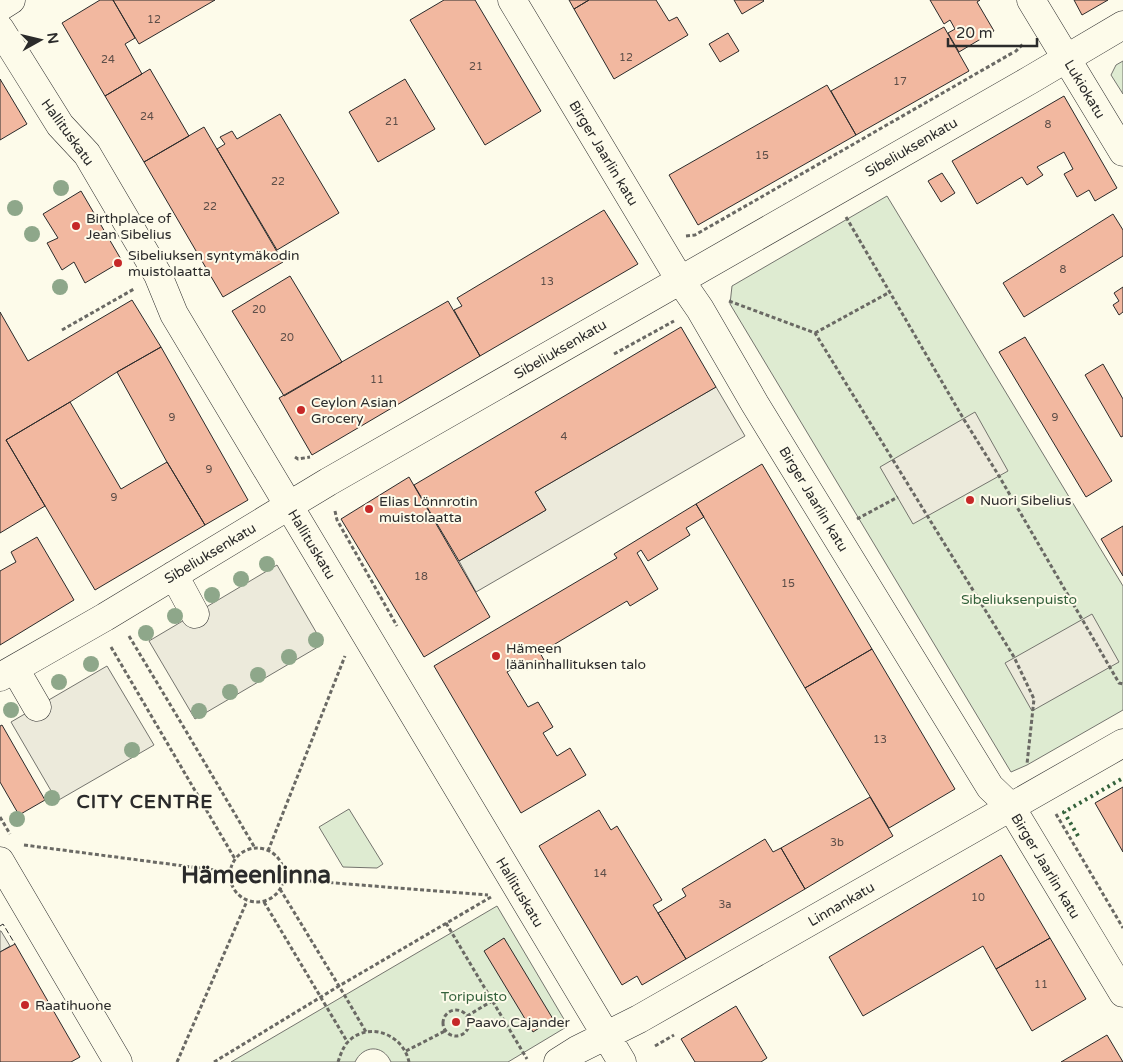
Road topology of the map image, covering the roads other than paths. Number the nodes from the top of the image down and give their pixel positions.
1 (11, 0) edge
2 (512, 0) edge
3 (1031, 0) edge
4 (0, 6) edge
5 (1123, 25) edge
6 (0, 28) edge
7 (1066, 58) junction
8 (1123, 152) edge
9 (680, 280) junction
10 (289, 505) junction
11 (174, 575) junction
12 (195, 614) dead end
13 (7, 673) edge
14 (37, 707) dead end
15 (1123, 743) edge
16 (1011, 807) junction
17 (8, 852) edge
18 (1123, 993) edge
19 (606, 1036) junction
20 (118, 1062) edge
21 (558, 1062) edge
22 (622, 1062) edge

1 - 4 street
2 - 9 street, Birger Jaarlin katu
3 - 7 street, Lukiokatu
5 - 7 street, Sibeliuksenkatu
6 - 10 street, Hallituskatu
7 - 8 street, Lukiokatu
7 - 9 street, Sibeliuksenkatu
9 - 10 street, Sibeliuksenkatu
9 - 16 street, Birger Jaarlin katu
10 - 11 street, Sibeliuksenkatu
10 - 19 street, Hallituskatu
11 - 12 street
11 - 13 street, Sibeliuksenkatu
13 - 14 street
15 - 16 street, Linnankatu
16 - 18 street, Birger Jaarlin katu
16 - 19 street, Linnankatu
17 - 20 street
19 - 21 street, Linnankatu
19 - 22 street, Hallituskatu

